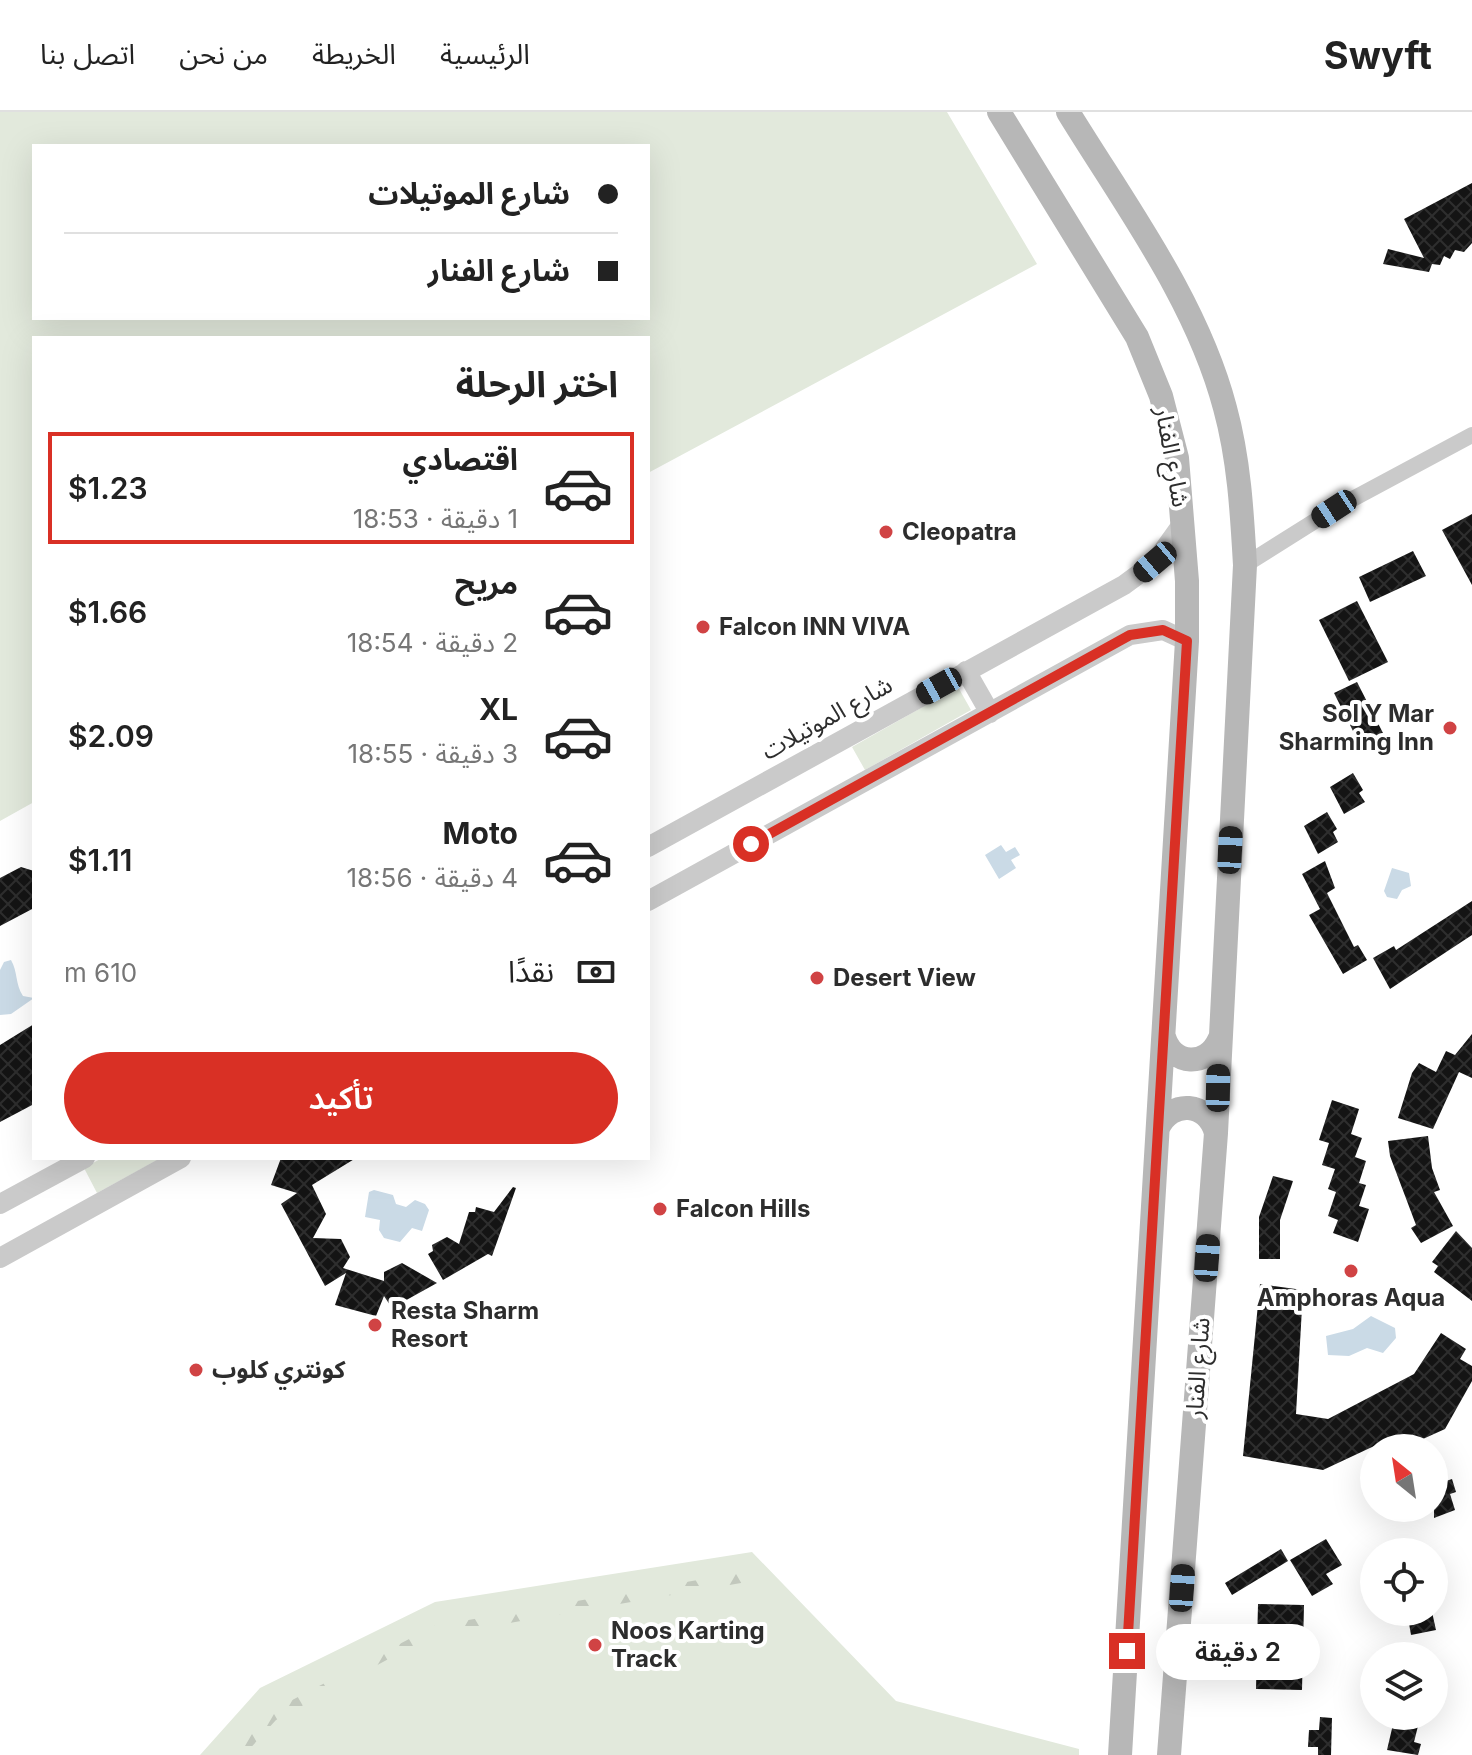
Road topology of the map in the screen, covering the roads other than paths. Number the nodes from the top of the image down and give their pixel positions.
1 (999, 112) edge
2 (1068, 112) edge
3 (1015, 123) edge
4 (1472, 435) edge
5 (1183, 523) junction
6 (1245, 565) junction
7 (1187, 641) junction
8 (966, 671) junction
9 (990, 713) junction
10 (650, 846) edge
11 (650, 900) edge
12 (1164, 1037) junction
13 (1219, 1040) junction
14 (1158, 1128) junction
15 (1216, 1133) junction
16 (81, 1160) edge
17 (177, 1160) edge
18 (0, 1204) edge
19 (0, 1258) edge
20 (1120, 1755) edge
21 (1169, 1755) edge

1 - 3 main road, شارع الفنار
2 - 6 main road, شارع الفنار
3 - 5 main road, شارع الفنار
4 - 6 street
5 - 7 main road, شارع الفنار
5 - 8 street, شارع الموتيلات
6 - 13 main road, شارع الفنار
7 - 9 street
7 - 12 main road, شارع الفنار
8 - 9 street
8 - 10 street, شارع الموتيلات
9 - 11 street
12 - 13 main road
12 - 14 main road, شارع الفنار
13 - 15 main road, شارع الفنار
14 - 15 main road
14 - 20 main road, شارع الفنار
15 - 21 main road, شارع الفنار
16 - 18 street
17 - 19 street

